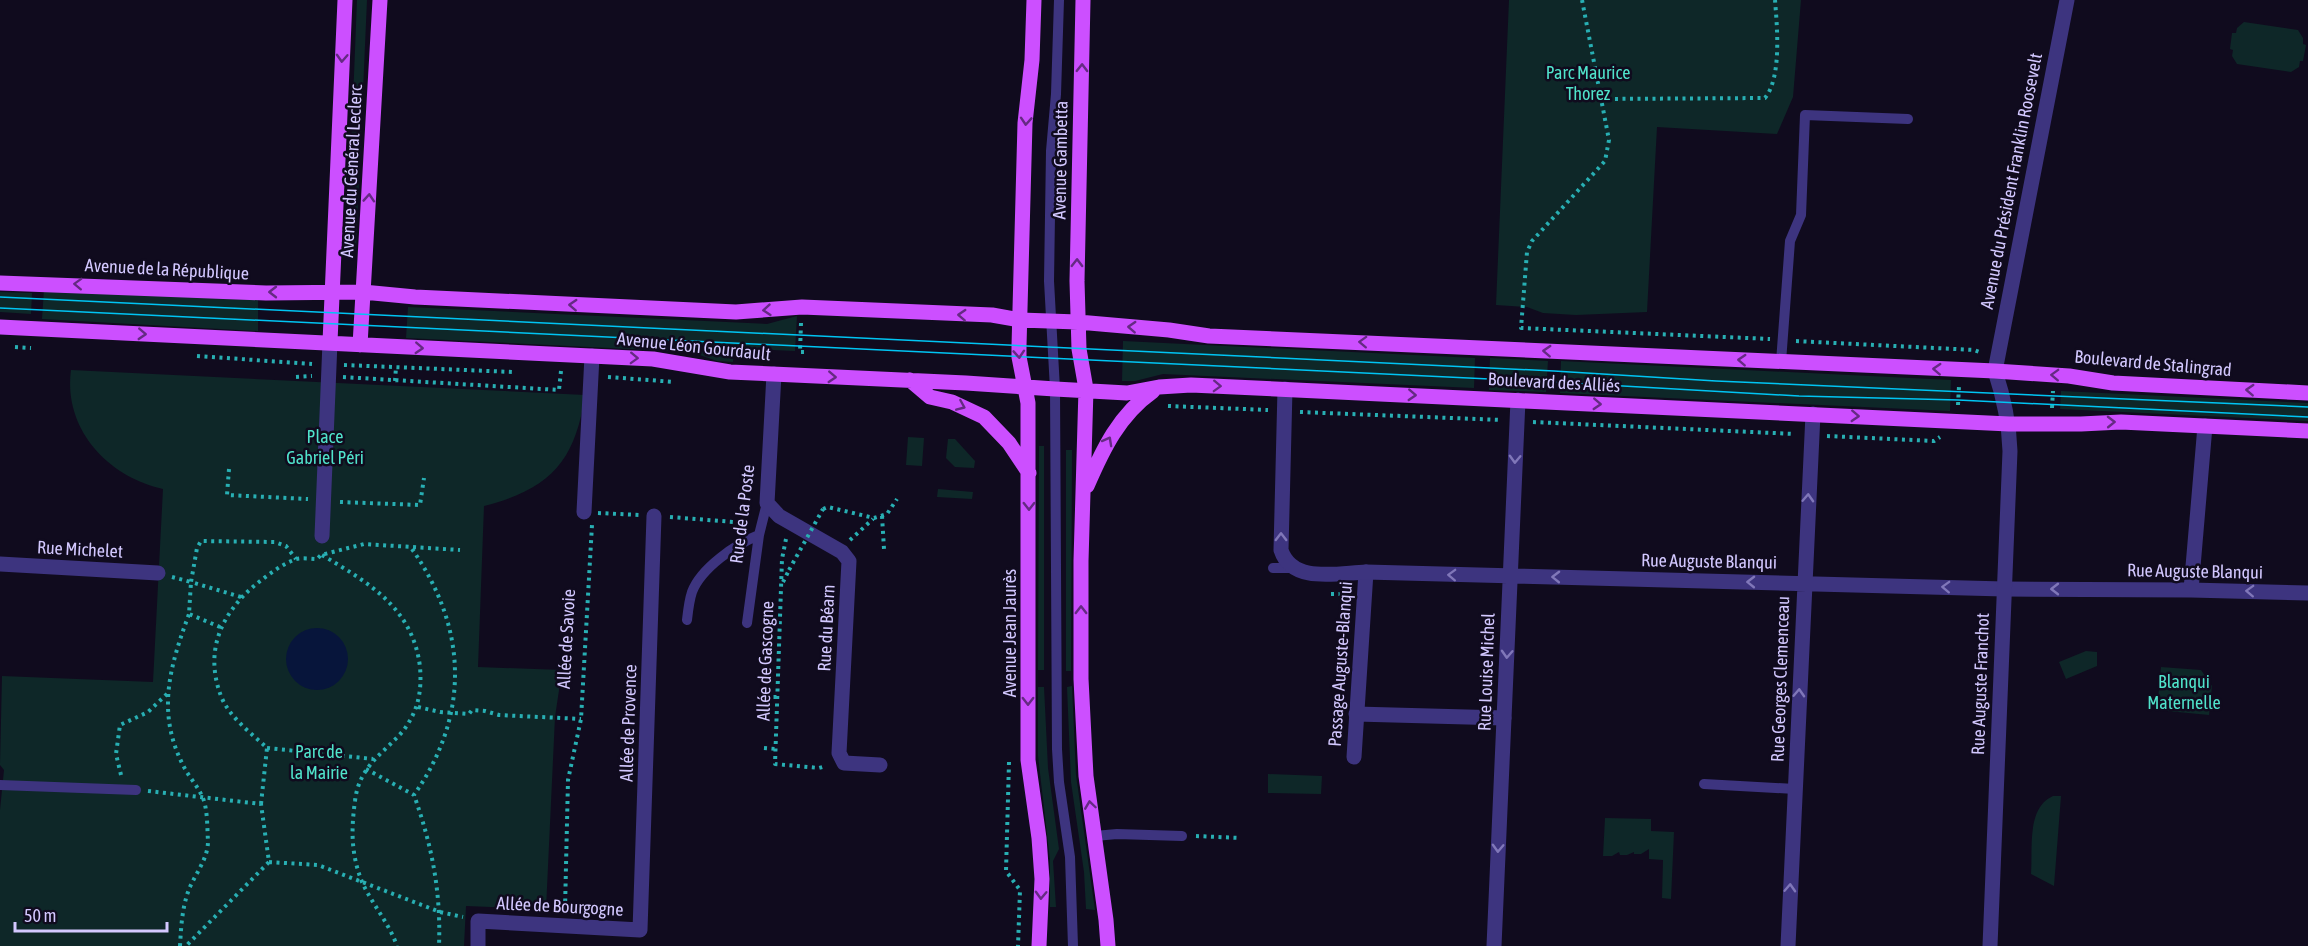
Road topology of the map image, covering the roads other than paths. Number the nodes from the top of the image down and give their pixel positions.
1 (345, 0) edge
2 (380, 0) edge
3 (1034, 0) edge
4 (1059, 0) edge
5 (1083, 0) edge
6 (2067, 0) edge
7 (1908, 119) dead end
8 (0, 283) edge
9 (331, 292) junction
10 (363, 292) junction
11 (1020, 320) junction
12 (1050, 320) junction
13 (1078, 322) junction
14 (0, 327) edge
15 (330, 342) junction
16 (360, 345) junction
17 (592, 356) junction
18 (1781, 362) junction
19 (1995, 370) junction
20 (774, 374) junction
21 (910, 380) junction
22 (1024, 387) junction
23 (1159, 387) junction
24 (1055, 389) junction
25 (1086, 389) junction
26 (1285, 389) junction
27 (2308, 393) edge
28 (1518, 400) junction
29 (1813, 414) junction
30 (2009, 424) junction
31 (2205, 426) junction
32 (2308, 431) edge
33 (1030, 474) junction
34 (1084, 494) junction
35 (766, 503) junction
36 (584, 512) road end
37 (654, 516) dead end
38 (759, 535) junction
39 (322, 536) dead end
40 (0, 564) edge
41 (1273, 568) dead end
42 (1292, 568) junction
43 (1366, 572) junction
44 (158, 573) road end
45 (1510, 577) junction
46 (1803, 583) junction
47 (2004, 589) junction
48 (2191, 590) junction
49 (2308, 593) edge
50 (687, 620) dead end
51 (747, 623) dead end
52 (1356, 714) junction
53 (1504, 718) junction
54 (1354, 758) dead end
55 (880, 765) dead end
56 (1704, 784) dead end
57 (0, 785) edge
58 (130, 789) road end
59 (1795, 789) junction
60 (1095, 836) junction
61 (1182, 836) road end
62 (640, 930) joint
63 (478, 946) edge
64 (1039, 946) edge
65 (1073, 946) edge
66 (1108, 946) edge
67 (1494, 946) edge
68 (1788, 946) edge
69 (1989, 946) edge

1 -> 9 main road, Avenue du Général Leclerc
10 -> 2 main road, Avenue du Général Leclerc
3 -> 11 main road, Avenue Gambetta
4 - 12 lane, Avenue Gambetta
13 -> 5 main road, Avenue Gambetta
6 - 19 street, Avenue du Président Franklin Roosevelt
7 - 18 lane
9 -> 8 main road, Avenue de la République
9 - 10 main road, Avenue Léon Gourdault
9 - 15 main road, Avenue du Général Leclerc
11 -> 10 main road, Avenue Léon Gourdault
10 - 16 main road, Avenue du Général Leclerc
11 - 12 main road, Avenue Léon Gourdault
11 -> 22 main road, Avenue Jean Jaurès
12 - 13 main road, Boulevard des Alliés
12 - 24 lane
18 -> 13 main road, Boulevard des Alliés
13 - 25 main road
14 -> 15 main road
15 - 16 main road, Avenue Léon Gourdault
15 - 39 street
16 -> 17 main road, Avenue Léon Gourdault
17 -> 20 main road, Avenue Léon Gourdault
17 - 36 street
19 -> 18 main road, Boulevard des Alliés
27 -> 19 main road, Boulevard de Stalingrad
19 - 30 street, Rue Auguste Franchot
20 -> 21 main road, Avenue Léon Gourdault
20 - 35 street, Rue de la Poste
21 - 22 main road, Avenue Léon Gourdault
21 -> 33 main road
22 - 24 main road, Avenue Léon Gourdault
22 - 33 main road, Avenue Jean Jaurès
23 - 25 main road, Boulevard des Alliés
23 -> 26 main road, Boulevard des Alliés
34 -> 23 main road
24 - 25 main road, Boulevard des Alliés
24 - 65 lane
25 - 34 main road
26 -> 28 main road, Boulevard des Alliés
42 -> 26 street
28 -> 29 main road, Boulevard des Alliés
28 -> 45 street, Rue Louise Michel
29 -> 30 main road, Boulevard des Alliés
46 -> 29 street, Rue Georges Clemenceau
30 -> 31 main road, Boulevard des Alliés
30 - 47 street, Rue Auguste Franchot
31 - 32 main road
31 - 48 street
33 -> 64 main road, Avenue Jean Jaurès
60 -> 34 main road
35 - 38 lane, Rue de la Poste
35 - 55 street, Rue du Béarn
37 - 62 street, Allée de Provence
38 - 50 lane
38 - 51 lane, Rue de la Poste
40 - 44 street, Rue Michelet
41 - 42 lane
42 - 43 street, Rue Auguste Blanqui
45 -> 43 street, Rue Auguste Blanqui
43 - 52 street, Passage Auguste-Blanqui
46 -> 45 street, Rue Auguste Blanqui
45 -> 53 street, Rue Louise Michel
47 -> 46 street, Rue Auguste Blanqui
59 -> 46 street, Rue Georges Clemenceau
48 -> 47 street, Rue Auguste Blanqui
47 - 69 street, Rue Auguste Franchot
49 -> 48 street, Rue Auguste Blanqui
52 - 53 street
52 - 54 street, Passage Auguste-Blanqui
53 -> 67 street, Rue Louise Michel
56 - 59 lane
57 - 58 lane
68 -> 59 street, Rue Georges Clemenceau
60 - 61 lane
60 - 66 main road
62 - 63 street, Allée de Bourgogne

